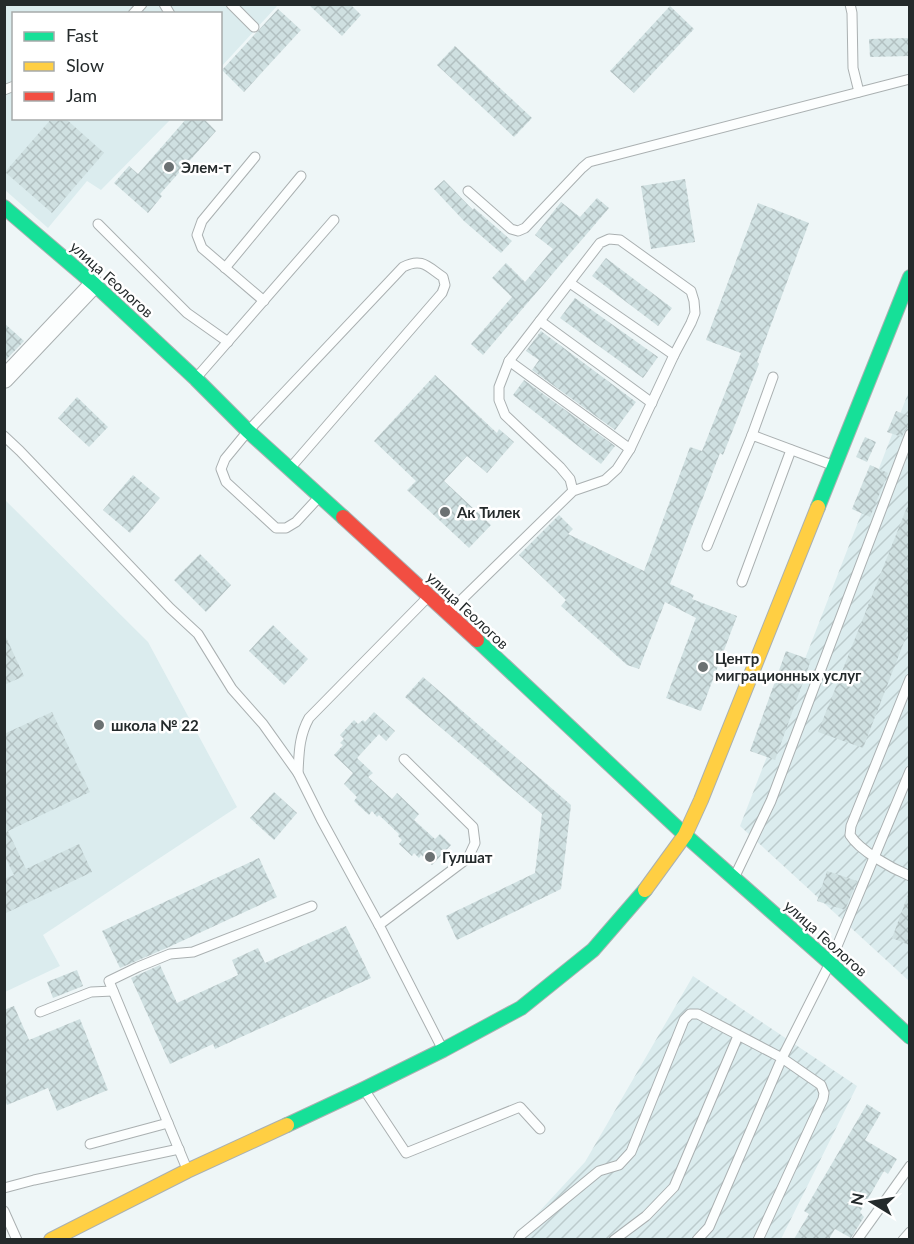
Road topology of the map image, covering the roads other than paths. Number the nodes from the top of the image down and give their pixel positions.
1 (231, 4) edge
2 (850, 4) edge
3 (254, 27) dead end
4 (909, 79) edge
5 (859, 92) junction
6 (255, 157) dead end
7 (301, 176) dead end
8 (468, 191) dead end
9 (4, 207) edge
10 (334, 220) dead end
11 (98, 224) dead end
12 (225, 268) junction
13 (909, 277) edge
14 (570, 283) junction
15 (94, 284) junction
16 (264, 301) junction
17 (540, 321) junction
18 (228, 342) junction
19 (674, 354) junction
20 (509, 361) junction
21 (773, 377) dead end
22 (4, 379) edge
23 (196, 379) junction
24 (652, 403) junction
25 (248, 431) junction
26 (909, 434) edge
27 (752, 435) junction
28 (4, 436) edge
29 (630, 449) junction
30 (791, 450) junction
31 (834, 466) junction
32 (290, 468) junction
33 (573, 491) junction
34 (320, 496) junction
35 (707, 546) dead end
36 (742, 582) dead end
37 (428, 597) junction
38 (448, 614) junction
39 (909, 679) edge
40 (404, 759) dead end
41 (909, 771) edge
42 (298, 772) junction
43 (685, 835) junction
44 (874, 856) junction
45 (909, 876) edge
46 (734, 878) junction
47 (312, 906) dead end
48 (379, 925) junction
49 (830, 963) junction
50 (113, 991) junction
51 (40, 1012) dead end
52 (738, 1036) junction
53 (909, 1037) edge
54 (443, 1050) junction
55 (782, 1058) junction
56 (364, 1089) junction
57 (168, 1123) junction
58 (540, 1129) dead end
59 (90, 1144) dead end
60 (179, 1149) junction
61 (909, 1166) edge
62 (187, 1171) junction
63 (4, 1188) edge
64 (4, 1211) edge
65 (909, 1232) edge
66 (17, 1239) edge
67 (51, 1239) edge
68 (518, 1239) edge
69 (614, 1239) edge
70 (697, 1239) edge
71 (758, 1239) edge
72 (857, 1239) edge
73 (903, 1239) edge

1 - 3 lane
2 - 5 lane
4 - 5 lane
5 - 8 lane
6 - 12 lane
7 - 12 lane
9 - 15 main road, улица Геологов
10 - 16 lane
11 - 18 lane
12 - 16 lane
13 - 31 main road
14 - 17 lane
14 - 19 lane
14 - 19 lane
15 - 22 street
15 - 23 main road, улица Геологов
16 - 18 lane
17 - 20 lane
17 - 24 lane
18 - 23 lane
19 - 24 lane
20 - 29 lane
20 - 33 lane
21 - 27 lane
23 - 25 main road, улица Геологов
24 - 29 lane
25 - 32 main road, улица Геологов
25 - 32 lane
25 - 34 lane
26 - 46 lane
27 - 30 lane
27 - 35 lane
28 - 42 lane
29 - 33 lane
30 - 31 lane
30 - 36 lane
31 - 43 main road
32 - 34 main road, улица Геологов
33 - 38 lane
34 - 37 main road, улица Геологов
37 - 38 main road, улица Геологов
37 - 42 lane
38 - 43 main road, улица Геологов
39 - 44 lane
40 - 48 lane
41 - 44 lane
42 - 48 lane
43 - 46 main road, улица Геологов
43 - 54 main road
44 - 45 lane
44 - 49 lane
46 - 49 main road, улица Геологов
47 - 50 lane
48 - 54 lane
49 - 53 main road, улица Геологов
49 - 55 lane
50 - 51 lane
50 - 57 lane
52 - 55 lane
52 - 68 lane
52 - 69 lane
54 - 56 main road
55 - 70 lane
55 - 71 lane
56 - 58 lane
56 - 62 main road
57 - 59 lane
57 - 60 lane
60 - 62 lane
60 - 63 lane
61 - 72 lane
62 - 67 main road
64 - 66 lane
65 - 73 lane

